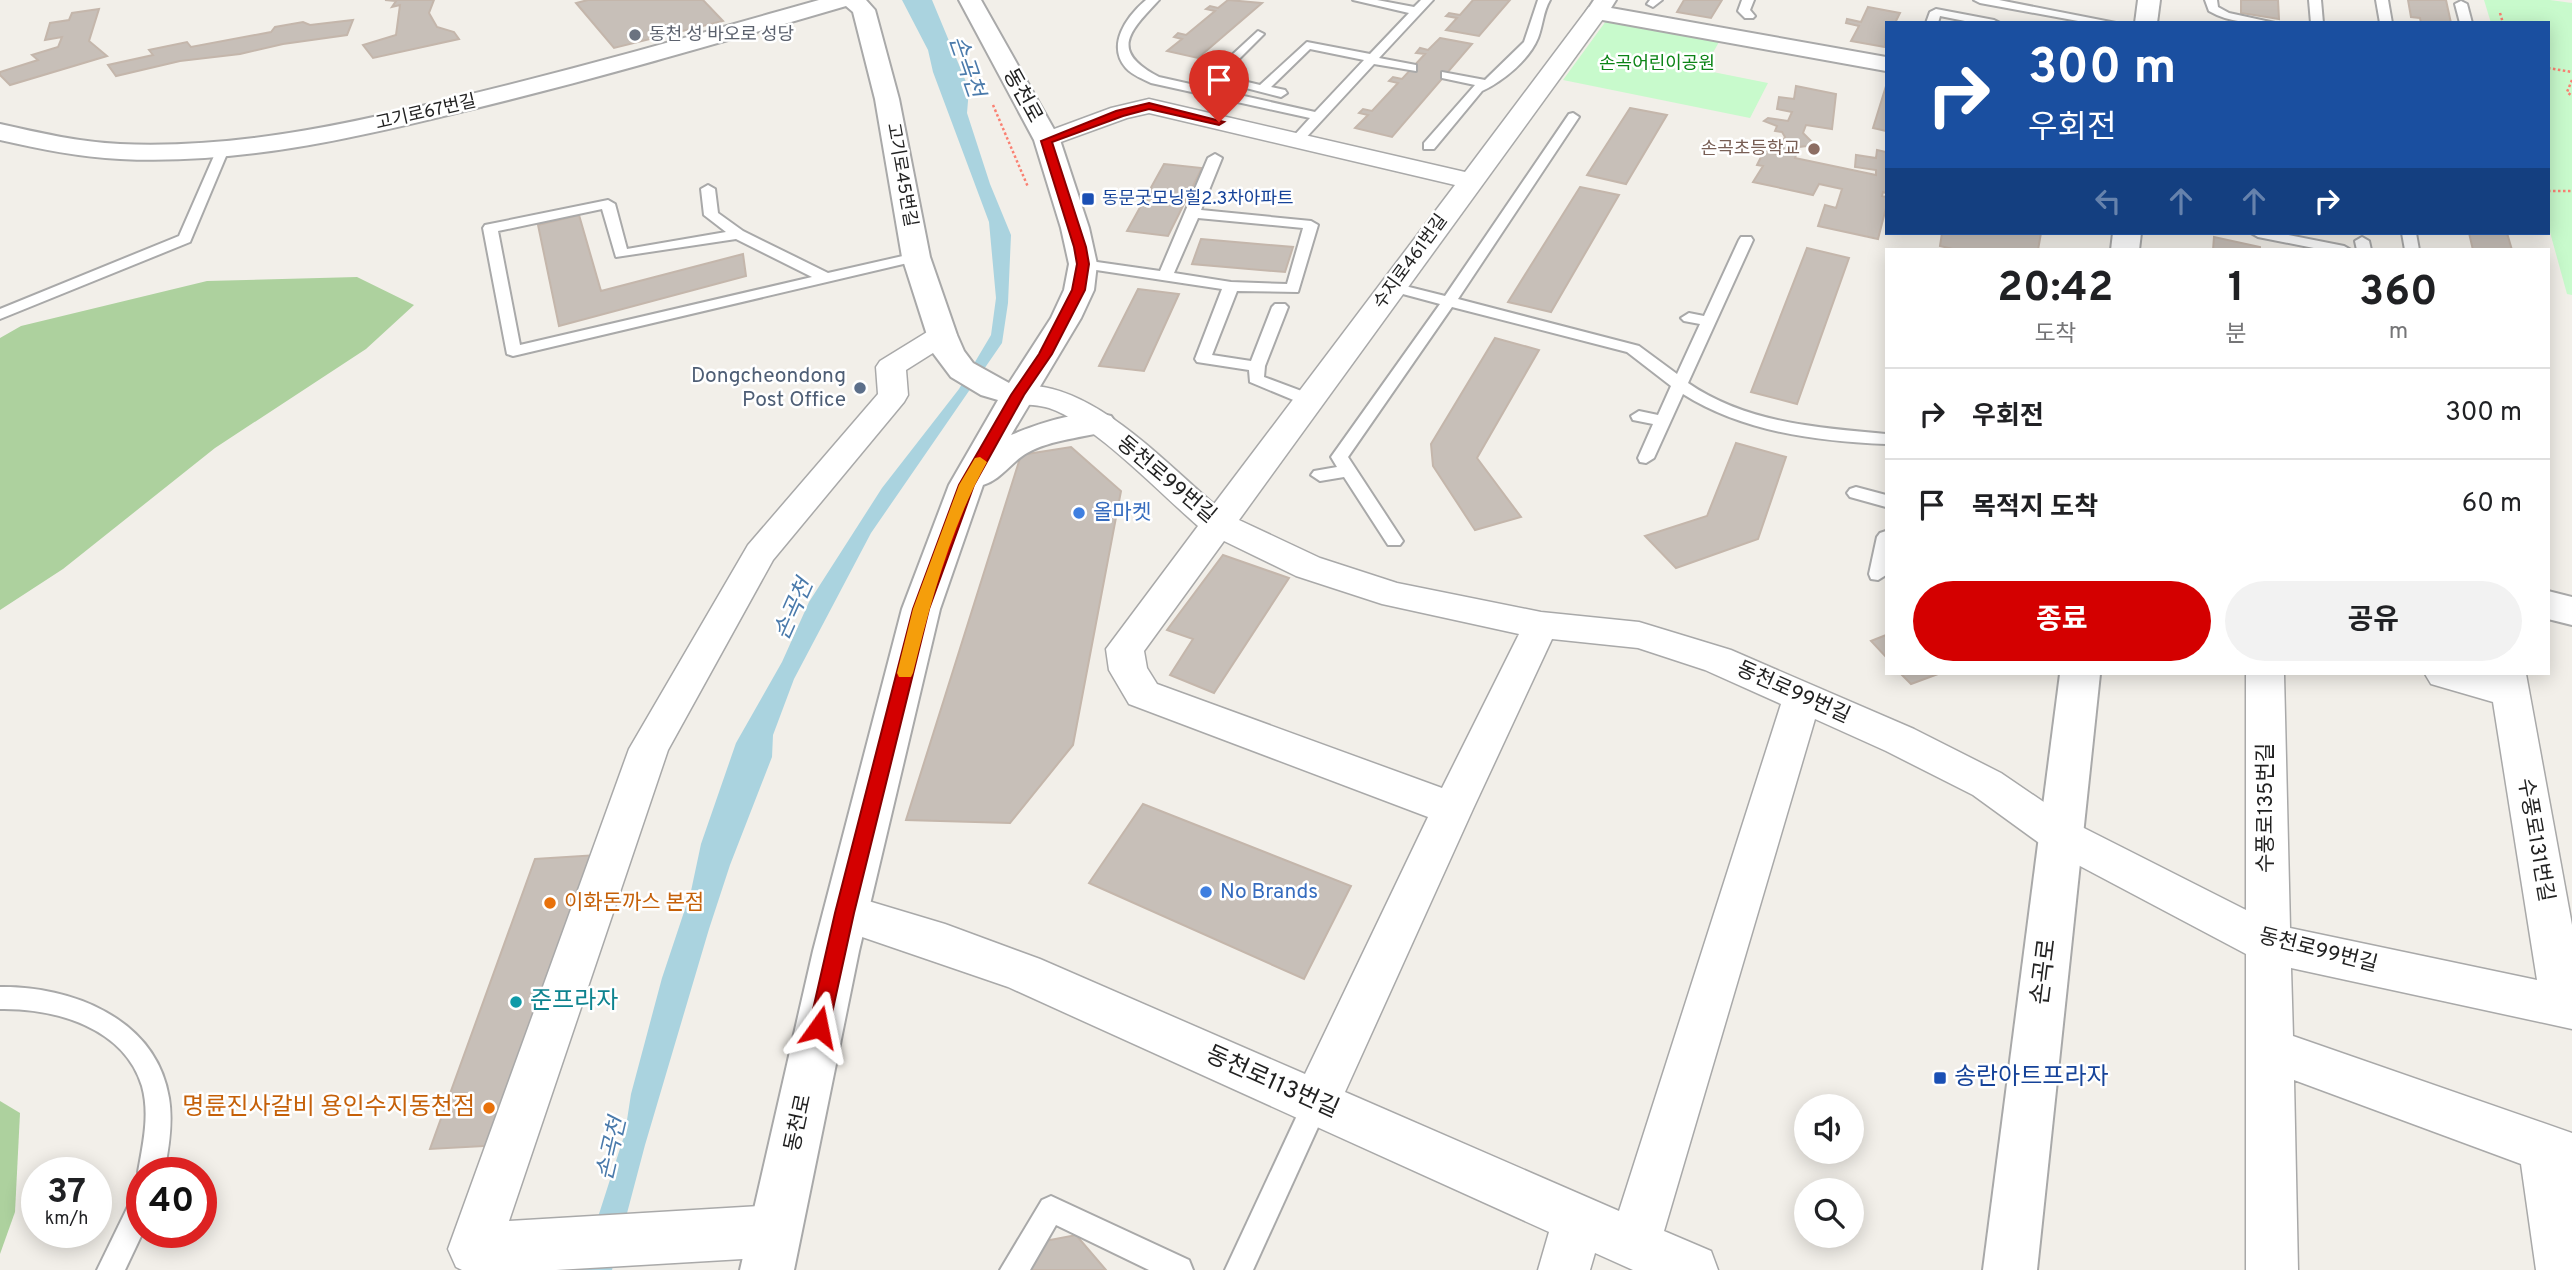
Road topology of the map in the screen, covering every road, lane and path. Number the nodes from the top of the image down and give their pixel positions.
1 (843, 0) edge
2 (852, 0) edge
3 (970, 0) edge
4 (1153, 0) edge
5 (1359, 0) edge
6 (1427, 0) edge
7 (1544, 0) edge
8 (1748, 0) edge
9 (1980, 0) edge
10 (2148, 0) edge
11 (2211, 0) edge
12 (2315, 0) edge
13 (2382, 0) edge
14 (2460, 4) dead end
15 (1601, 6) edge
16 (1417, 11) junction
17 (2500, 13) dead end
18 (1749, 16) dead end
19 (1975, 18) junction
20 (1933, 21) edge
21 (1986, 21) edge
22 (2099, 21) edge
23 (2146, 21) edge
24 (2257, 21) edge
25 (2317, 21) edge
26 (2386, 21) edge
27 (2465, 21) edge
28 (2502, 21) edge
29 (1258, 34) dead end
30 (1372, 59) junction
31 (1885, 64) edge
32 (1412, 68) dead end
33 (2550, 68) edge
34 (2572, 72) edge
35 (1446, 75) dead end
36 (2572, 80) edge
37 (1489, 84) junction
38 (1262, 89) junction
39 (1281, 93) dead end
40 (2572, 96) edge
41 (991, 99) dead end
42 (1317, 116) junction
43 (1573, 117) dead end
44 (0, 132) edge
45 (1296, 140) junction
46 (1047, 141) junction
47 (1429, 146) dead end
48 (223, 149) junction
49 (1215, 158) dead end
50 (1471, 181) junction
51 (708, 189) dead end
52 (2550, 191) edge
53 (2572, 191) edge
54 (1032, 194) dead end
55 (1193, 213) junction
56 (738, 234) junction
57 (2268, 235) edge
58 (1746, 240) dead end
59 (2334, 248) edge
60 (916, 257) junction
61 (1083, 264) junction
62 (1166, 275) junction
63 (826, 278) junction
64 (1231, 286) junction
65 (1393, 287) junction
66 (1449, 301) junction
67 (1280, 307) dead end
68 (0, 314) edge
69 (1689, 318) dead end
70 (1709, 321) junction
71 (946, 344) junction
72 (1257, 366) junction
73 (1680, 384) junction
74 (1017, 395) junction
75 (1309, 400) junction
76 (1639, 416) dead end
77 (1663, 421) junction
78 (1099, 423) junction
79 (1885, 439) edge
80 (1646, 458) dead end
81 (1348, 471) junction
82 (1320, 475) dead end
83 (966, 485) junction
84 (1856, 493) dead end
85 (1885, 501) edge
86 (1217, 524) junction
87 (1394, 541) dead end
88 (1885, 542) edge
89 (1878, 574) dead end
90 (2550, 606) edge
91 (2572, 611) edge
92 (1541, 625) junction
93 (2080, 675) edge
94 (2265, 675) edge
95 (2451, 675) edge
96 (2509, 683) edge
97 (1802, 698) junction
98 (1452, 809) junction
99 (2061, 835) junction
100 (845, 913) junction
101 (2267, 943) junction
102 (0, 998) edge
103 (2568, 1008) edge
104 (2268, 1049) junction
105 (1317, 1103) junction
106 (2558, 1152) edge
107 (154, 1157) edge
108 (1578, 1219) junction
109 (126, 1239) edge
110 (1634, 1244) junction
111 (771, 1251) edge
112 (111, 1270) edge
113 (1014, 1270) edge
114 (1179, 1270) edge
115 (1239, 1270) edge
116 (1564, 1270) edge
117 (1692, 1270) edge
118 (2010, 1270) edge
119 (2272, 1270) edge
120 (2562, 1270) edge

1 - 48 street, 고기로67번길
2 - 60 street, 고기로45번길
3 - 46 street, 동천로
4 - 42 lane
5 - 16 lane
6 - 16 lane
7 - 37 lane
8 - 18 lane
9 - 19 lane
9 - 22 lane
10 - 23 street
11 - 24 lane
12 - 25 lane
13 - 26 lane
14 - 27 lane
15 - 31 street
15 - 50 street, 수지로461번길
16 - 30 lane
17 - 28 path
19 - 20 lane
19 - 21 lane
29 - 38 lane
30 - 32 lane
30 - 38 lane
30 - 42 lane
33 - 34 path
35 - 37 lane
36 - 40 path
37 - 47 lane
38 - 39 lane
41 - 54 path
42 - 45 lane
43 - 66 lane
44 - 48 street, 고기로67번길
45 - 46 street
45 - 50 street
46 - 61 street, 동천로
48 - 68 lane
49 - 55 lane
50 - 65 street, 수지로461번길
51 - 56 lane
52 - 53 path
55 - 62 lane
55 - 64 lane
56 - 63 lane
56 - 63 lane
57 - 59 lane
58 - 70 lane
60 - 63 lane
60 - 71 street, 고기로45번길
61 - 62 lane
61 - 74 street, 동천로
62 - 64 lane
64 - 72 lane
65 - 66 lane
65 - 75 street, 수지로461번길
66 - 73 lane
66 - 81 lane
67 - 72 lane
69 - 70 lane
70 - 73 lane
71 - 74 street
71 - 111 street
72 - 75 lane
73 - 77 lane
73 - 79 lane
74 - 78 street, 동천로99번길
74 - 83 street, 동천로
75 - 86 street, 수지로461번길
76 - 77 lane
77 - 80 lane
78 - 83 street
78 - 86 street, 동천로99번길
81 - 82 lane
81 - 87 lane
83 - 100 street, 동천로
84 - 85 lane
86 - 92 street, 동천로99번길
86 - 98 street, 수지로461번길
88 - 89 lane
90 - 91 street
92 - 97 street, 동천로99번길
92 - 98 street
93 - 99 street, 손곡로
94 - 101 street, 수풍로135번길
95 - 96 street
96 - 103 street, 수풍로131번길
97 - 99 street, 동천로99번길
97 - 110 street
98 - 105 street
99 - 101 street, 동천로99번길
99 - 118 street, 손곡로
100 - 105 street, 동천로113번길
100 - 111 street, 동천로
101 - 103 street, 동천로99번길
101 - 104 street, 수풍로135번길
102 - 107 lane
104 - 106 street
104 - 119 street, 수풍로135번길
105 - 108 street, 동천로113번길
105 - 115 lane
106 - 120 street
108 - 110 street, 동천로113번길
108 - 116 street
109 - 112 lane
110 - 117 street, 동천로113번길
113 - 114 lane

